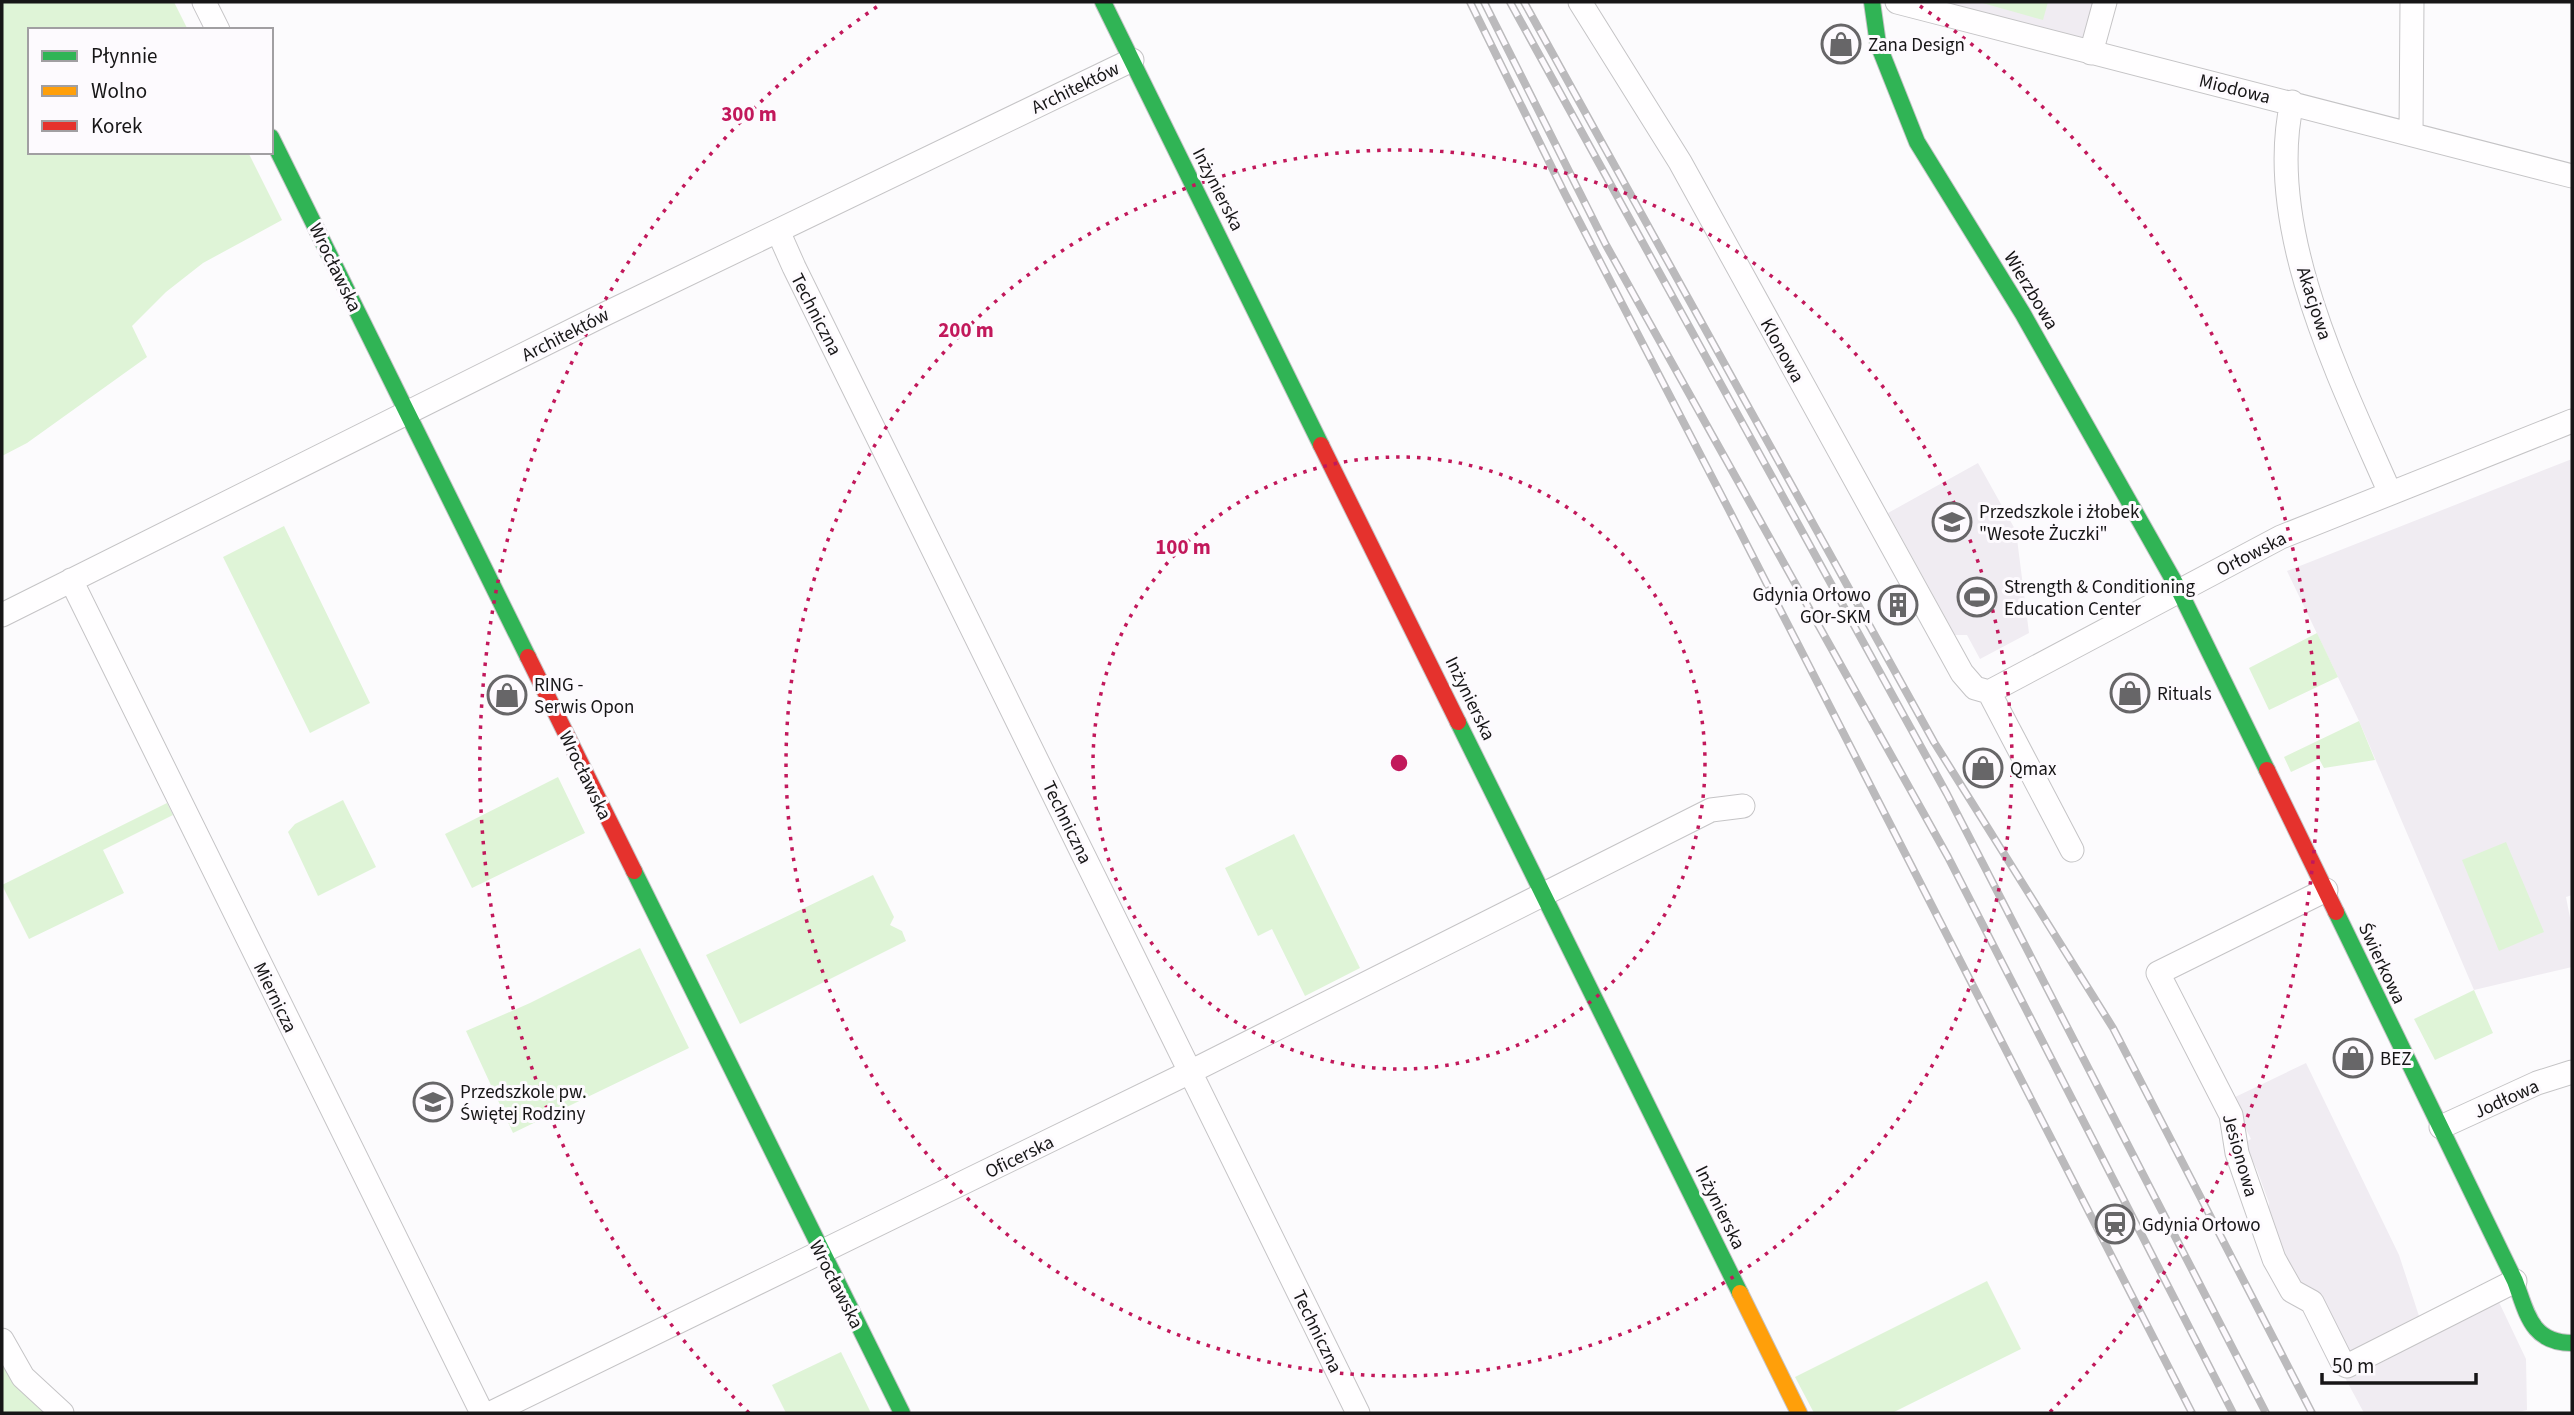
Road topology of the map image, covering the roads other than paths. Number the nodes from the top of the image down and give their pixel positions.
1 (204, 2) edge
2 (1103, 2) edge
3 (1580, 2) edge
4 (1872, 2) edge
5 (1897, 2) edge
6 (2105, 2) edge
7 (2412, 2) edge
8 (217, 28) edge
9 (2091, 53) junction
10 (1132, 60) junction
11 (2292, 102) junction
12 (2411, 134) junction
13 (273, 141) edge
14 (2572, 176) edge
15 (778, 231) junction
16 (408, 413) junction
17 (2572, 421) edge
18 (2390, 493) junction
19 (71, 580) junction
20 (2179, 590) junction
21 (2, 615) edge
22 (1989, 692) junction
23 (1743, 806) dead end
24 (2072, 850) dead end
25 (2326, 890) junction
26 (1545, 895) junction
27 (1190, 1072) junction
28 (2572, 1072) edge
29 (2441, 1127) junction
30 (822, 1252) junction
31 (2515, 1281) junction
32 (2, 1340) edge
33 (2564, 1344) edge
34 (62, 1413) edge
35 (482, 1413) edge
36 (491, 1413) edge
37 (902, 1413) edge
38 (1358, 1413) edge
39 (1798, 1413) edge

1 - 8 street
2 - 10 street, Inżynierska
3 - 22 street, Klonowa
4 - 20 street, Wierzbowa
5 - 9 street, Miodowa
6 - 9 street
7 - 12 street
9 - 11 street, Miodowa
10 - 15 street, Architektów
10 - 26 street, Inżynierska
11 - 12 street, Miodowa
11 - 18 street, Akacjowa
12 - 14 street, Miodowa
13 - 16 street, Wrocławska
15 - 16 street, Architektów
15 - 27 street, Techniczna
16 - 19 street, Architektów
16 - 30 street, Wrocławska
17 - 18 street, Orłowska
18 - 20 street, Orłowska
19 - 21 street, Architektów
19 - 35 street, Miernicza
20 - 22 street, Orłowska
20 - 25 street, Świerkowa
22 - 24 street
23 - 26 street, Oficerska
25 - 29 street, Świerkowa
25 - 31 street, Jesionowa
26 - 27 street, Oficerska
26 - 39 street, Inżynierska
27 - 30 street, Oficerska
27 - 38 street, Techniczna
28 - 29 street, Jodłowa
29 - 31 street, Świerkowa
30 - 36 street, Oficerska
30 - 37 street, Wrocławska
31 - 33 street, Świerkowa
32 - 34 street

